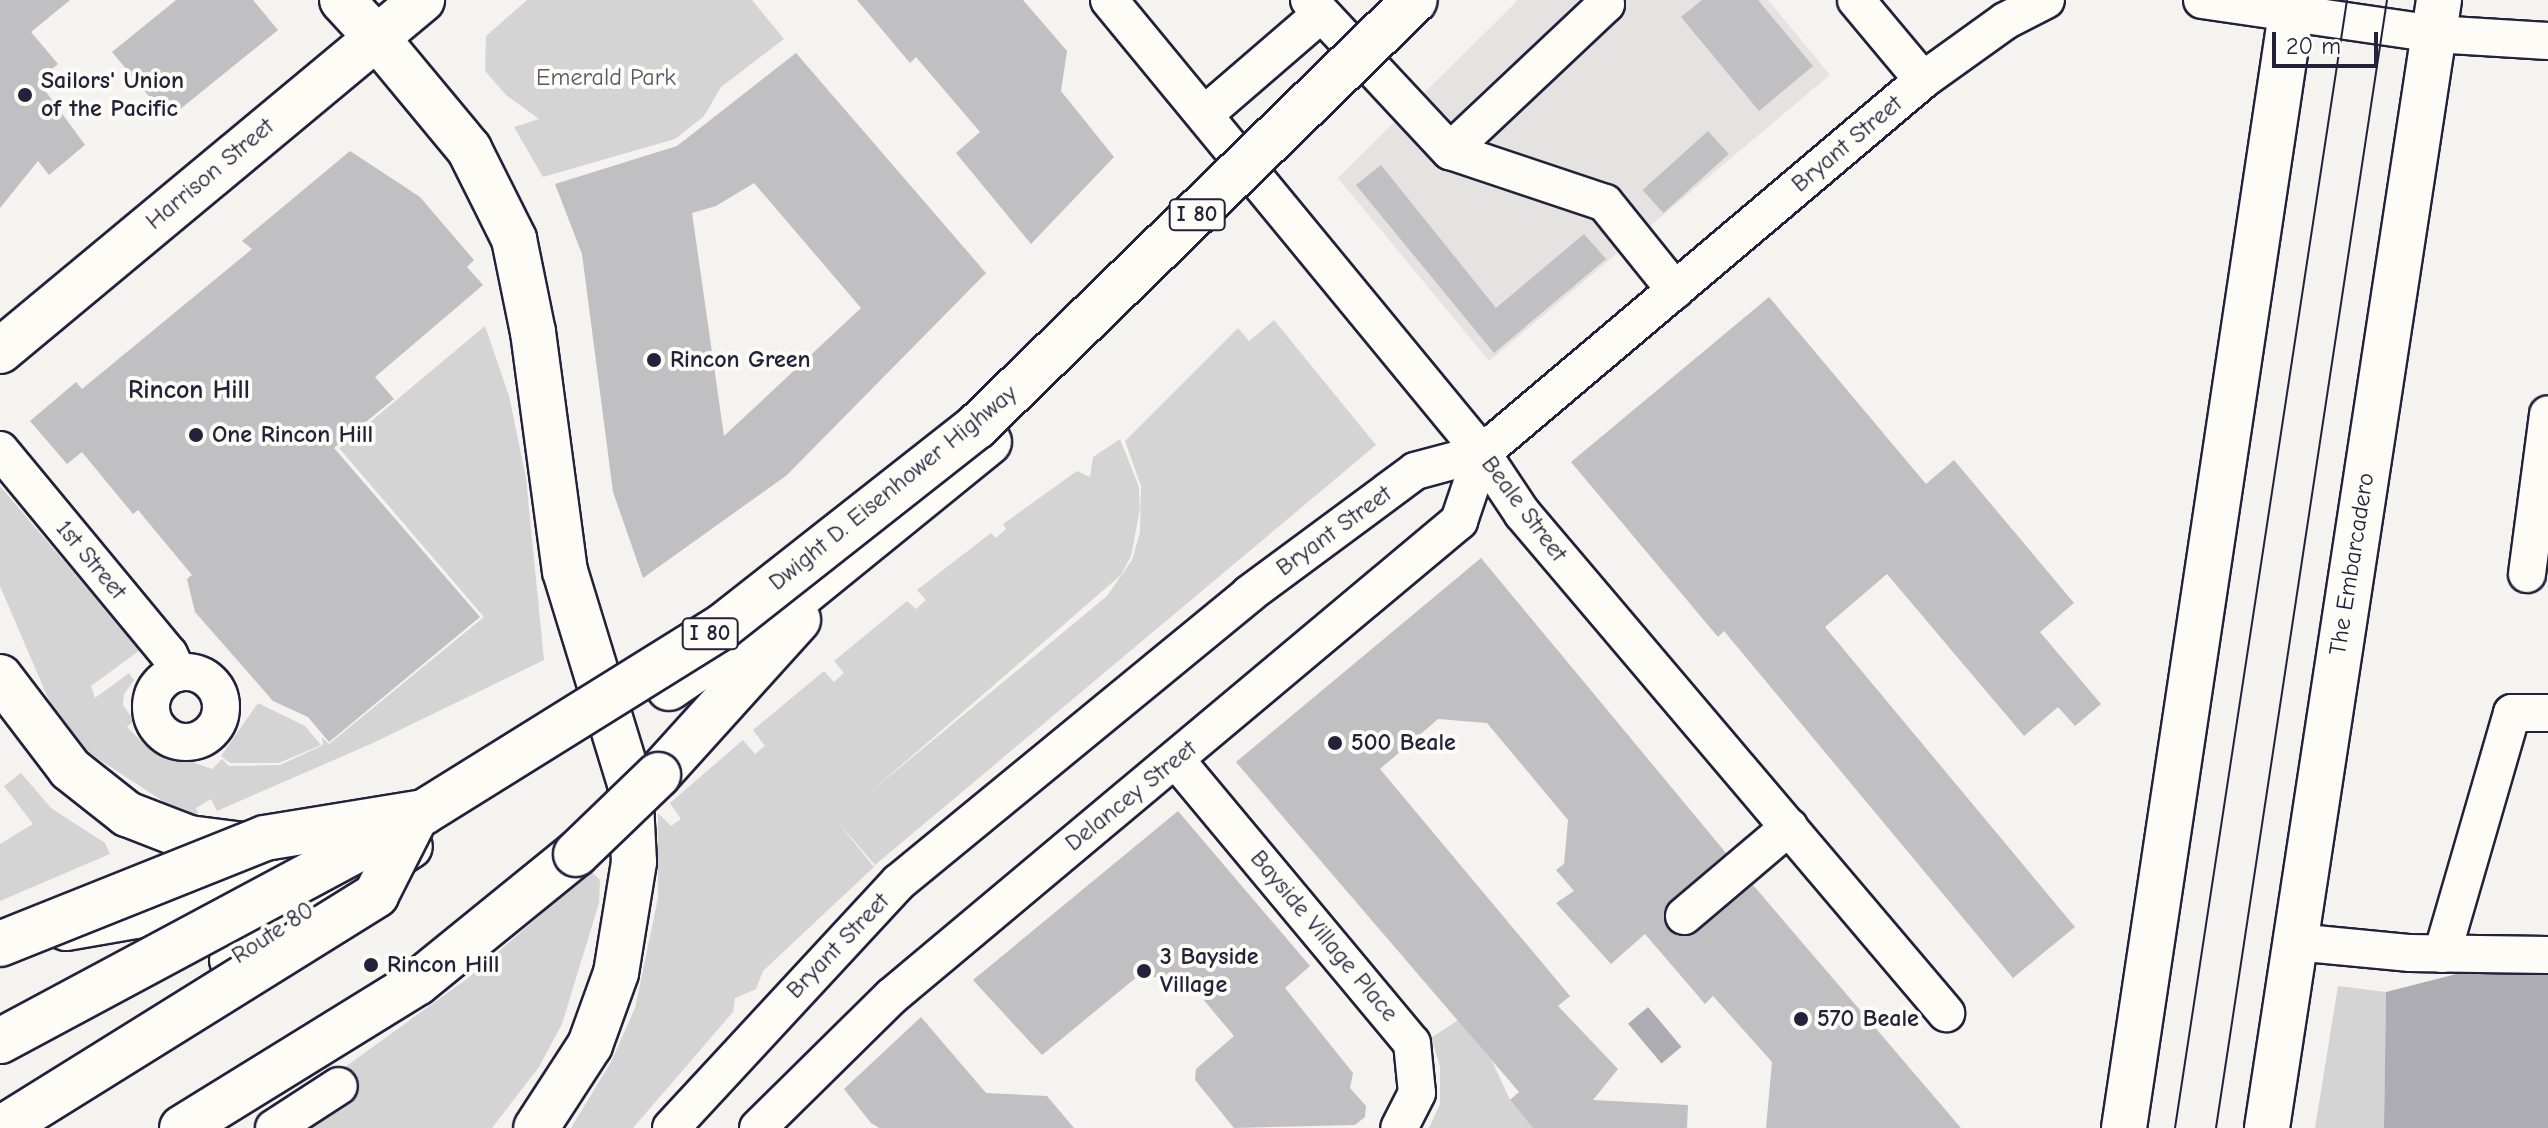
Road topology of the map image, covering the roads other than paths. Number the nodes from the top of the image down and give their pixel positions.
1 (342, 0) edge
2 (422, 0) edge
3 (1109, 0) edge
4 (1415, 0) edge
5 (1441, 0) edge
6 (1602, 0) edge
7 (1856, 0) edge
8 (2046, 0) edge
9 (2202, 0) edge
10 (1315, 7) edge
11 (2292, 7) edge
12 (2436, 17) edge
13 (376, 37) junction
14 (2548, 41) edge
15 (1923, 80) junction
16 (1205, 114) junction
17 (1450, 151) junction
18 (1675, 290) junction
19 (0, 351) edge
20 (2548, 414) edge
21 (0, 450) edge
22 (1482, 453) junction
23 (886, 529) junction
24 (2527, 574) dead end
25 (178, 673) dead end
26 (0, 677) edge
27 (2548, 713) edge
28 (547, 758) junction
29 (1176, 760) junction
30 (419, 815) junction
31 (1789, 827) junction
32 (1684, 916) dead end
33 (0, 941) edge
34 (2295, 942) junction
35 (2442, 954) junction
36 (2548, 955) edge
37 (1946, 1013) dead end
38 (0, 1041) edge
39 (339, 1086) dead end
40 (0, 1109) edge
41 (2, 1128) edge
42 (182, 1128) edge
43 (274, 1128) edge
44 (536, 1128) edge
45 (671, 1128) edge
46 (758, 1128) edge
47 (1399, 1128) edge
48 (2124, 1128) edge
49 (2267, 1128) edge

1 - 13 main road
2 - 13 main road, Harrison Street
3 - 16 street, Beale Street
4 - 30 main road, Dwight D. Eisenhower Highway / I 80, bridge
5 - 23 main road, Dwight D. Eisenhower Highway / I 80
6 - 17 street
7 - 15 street
8 - 15 street, Bryant Street
9 - 11 street
10 - 16 street
10 - 17 street
11 - 12 street
11 - 48 main road
12 - 14 street
12 - 34 main road, The Embarcadero
13 - 19 main road, Harrison Street
13 - 44 main road
15 - 18 street, Bryant Street
16 - 22 street, Beale Street
17 - 18 street
18 - 22 street, Bryant Street
20 - 24 street
21 - 25 street, 1st Street
22 - 29 street, Delancey Street
22 - 31 street, Beale Street
22 - 45 street, Bryant Street
23 - 28 main road, Dwight D. Eisenhower Highway / I 80
23 - 42 main road, bridge
26 - 28 main road
27 - 35 street
28 - 33 main road
28 - 40 main road, Route 80 / I 80
29 - 46 street, Delancey Street
29 - 47 street, Bayside Village Place
30 - 33 main road, bridge
30 - 38 main road, Route 80 / I 80, bridge
30 - 41 main road, bridge
31 - 32 street
31 - 37 street, Beale Street
34 - 35 street
34 - 49 main road, The Embarcadero
35 - 36 street
39 - 43 street

